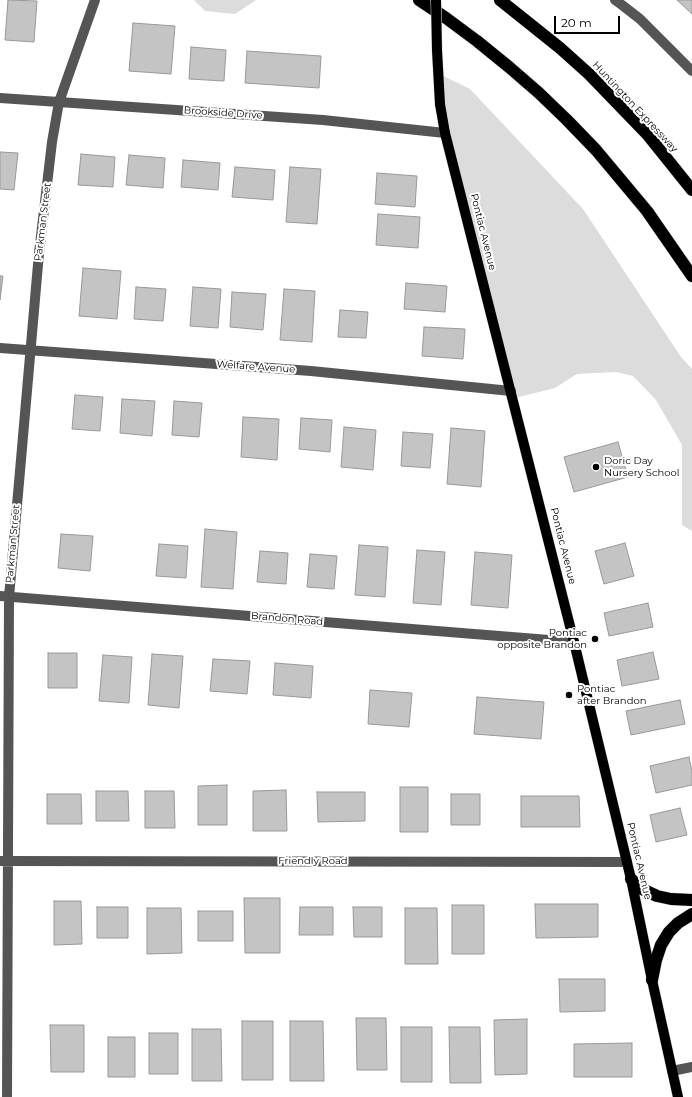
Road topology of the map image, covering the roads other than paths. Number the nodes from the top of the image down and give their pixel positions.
1 (95, 0) edge
2 (419, 0) edge
3 (436, 0) edge
4 (500, 0) edge
5 (615, 0) edge
6 (692, 71) edge
7 (0, 98) edge
8 (59, 102) junction
9 (445, 133) junction
10 (692, 190) edge
11 (692, 276) edge
12 (0, 348) edge
13 (30, 350) junction
14 (511, 391) junction
15 (4, 597) edge
16 (574, 642) junction
17 (4, 860) edge
18 (627, 862) junction
19 (631, 879) junction
20 (692, 900) edge
21 (692, 914) edge
22 (652, 980) junction
23 (692, 1067) edge
24 (672, 1071) junction
25 (7, 1097) edge
26 (678, 1097) edge

1 - 8 street, Parkman Street
2 - 11 highway
3 - 9 main road, Pontiac Avenue, bridge
4 - 10 highway, Huntington Expressway
5 - 6 street
7 - 8 street, Brookside Drive
8 - 9 street, Brookside Drive
8 - 13 street, Parkman Street
9 - 14 main road, Pontiac Avenue
12 - 13 street, Welfare Avenue
13 - 14 street, Welfare Avenue
13 - 15 street, Parkman Street
14 - 16 main road, Pontiac Avenue
15 - 16 street, Brandon Road
15 - 17 street, Parkman Street
16 - 18 main road, Pontiac Avenue
17 - 18 street, Friendly Road
17 - 25 street, Parkman Street
18 - 19 main road, Pontiac Avenue
19 - 20 highway
19 - 22 main road, Pontiac Avenue
21 - 22 highway
22 - 24 main road, Pontiac Avenue
23 - 24 street
24 - 26 main road, Pontiac Avenue

